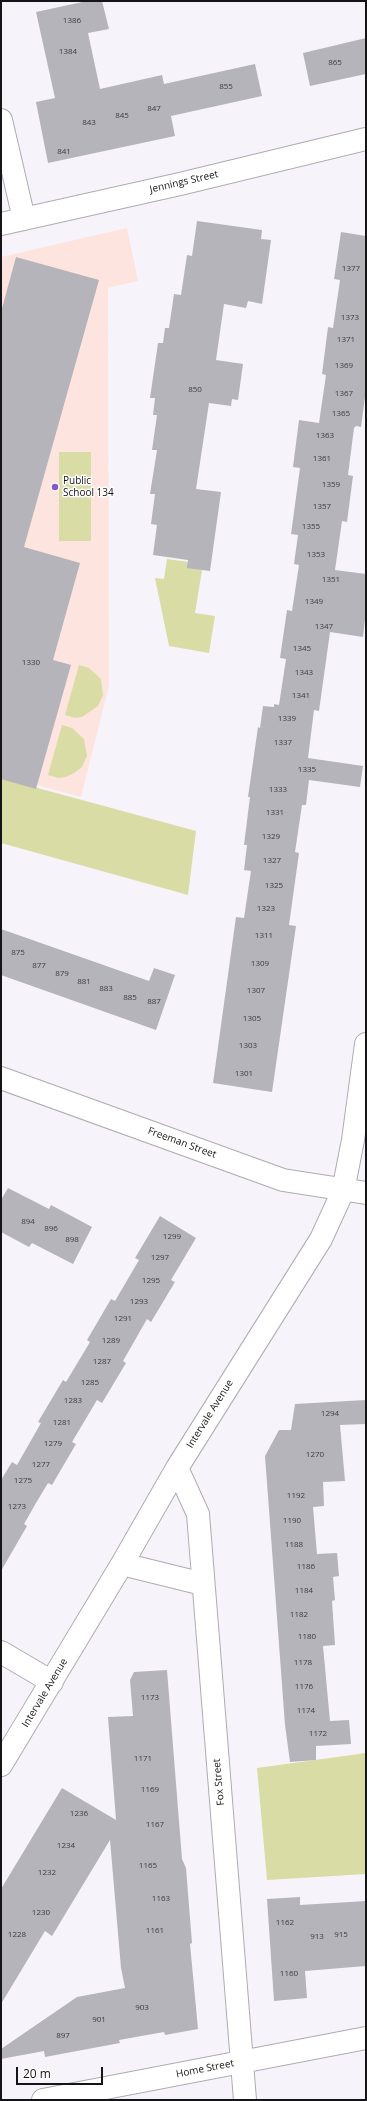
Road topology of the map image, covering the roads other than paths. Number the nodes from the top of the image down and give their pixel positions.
1 (1, 120) edge
2 (366, 139) edge
3 (24, 219) junction
4 (1, 224) edge
5 (366, 1044) edge
6 (1, 1078) edge
7 (343, 1191) junction
8 (366, 1193) edge
9 (176, 1468) junction
10 (122, 1564) junction
11 (203, 1584) junction
12 (1, 1652) edge
13 (52, 1682) junction
14 (1, 1765) edge
15 (366, 2038) edge
16 (242, 2062) junction
17 (43, 2100) edge
18 (245, 2100) edge

1 - 3 street
2 - 3 street, Jennings Street
3 - 4 street, Jennings Street
5 - 7 street, Intervale Avenue
6 - 7 street, Freeman Street
7 - 8 street, Freeman Street
7 - 9 street, Intervale Avenue
9 - 10 street, Intervale Avenue
9 - 11 street, Fox Street
10 - 11 street
10 - 13 street, Intervale Avenue
11 - 16 street, Fox Street
12 - 13 street
13 - 14 street, Intervale Avenue
15 - 16 street, Home Street
16 - 17 street, Home Street
16 - 18 street, Fox Street

